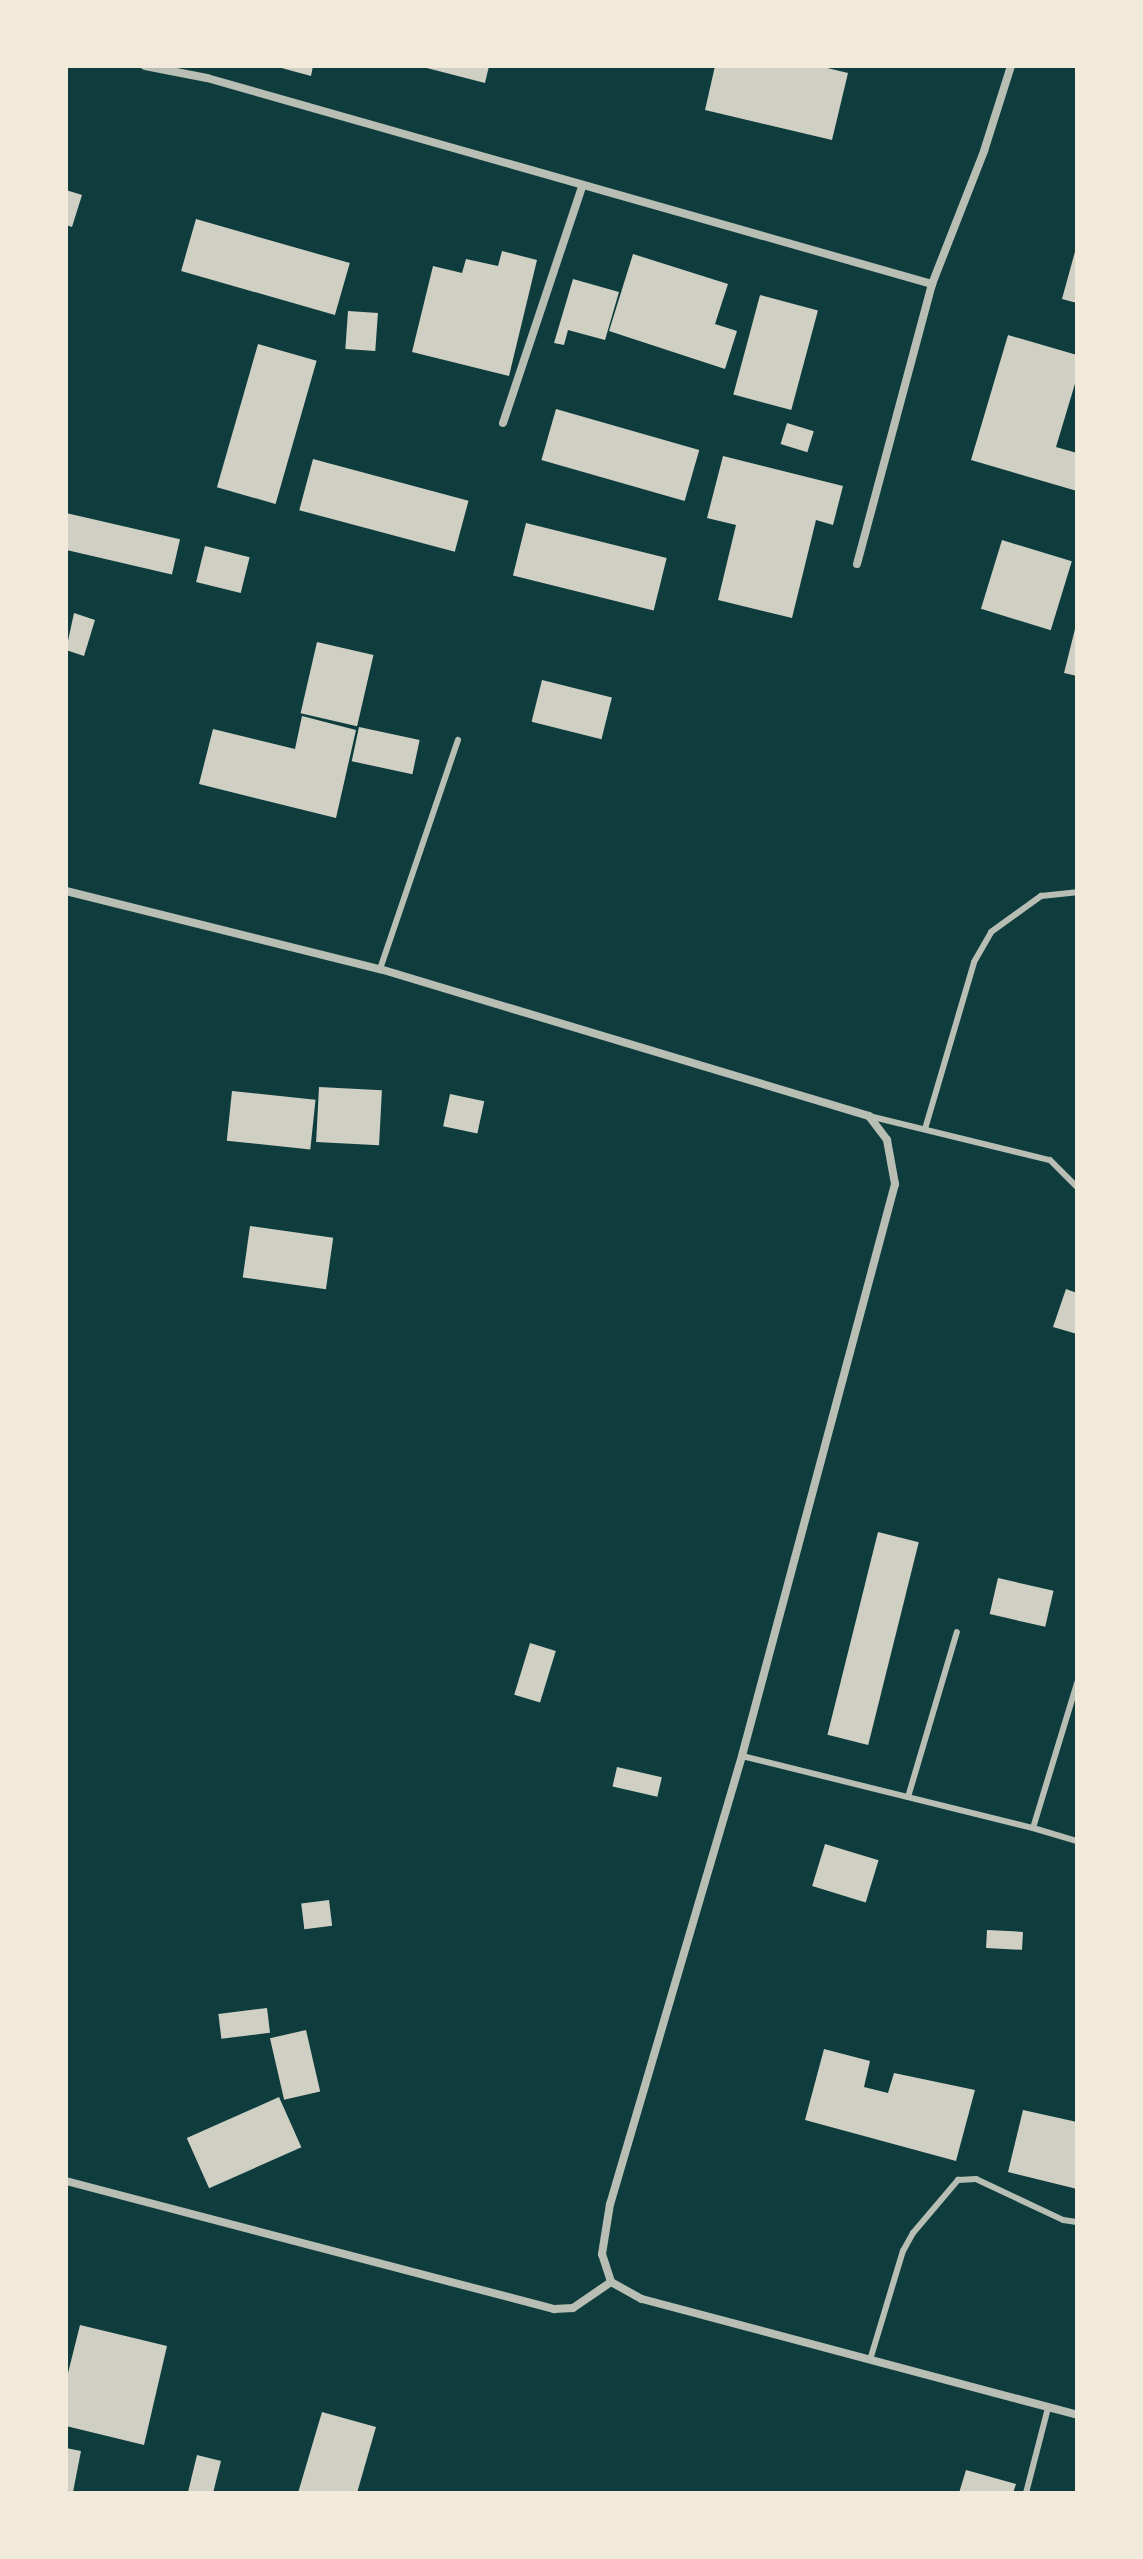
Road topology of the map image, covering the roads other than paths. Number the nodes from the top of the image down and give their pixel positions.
1 (145, 66) edge
2 (1011, 66) edge
3 (582, 187) junction
4 (932, 284) junction
5 (503, 423) dead end
6 (857, 564) dead end
7 (458, 740) dead end
8 (66, 891) edge
9 (1077, 892) edge
10 (380, 969) junction
11 (869, 1116) junction
12 (925, 1129) junction
13 (1077, 1187) edge
14 (957, 1632) dead end
15 (1077, 1683) edge
16 (742, 1756) junction
17 (908, 1797) junction
18 (1033, 1828) junction
19 (1077, 1841) edge
20 (66, 2181) edge
21 (1077, 2222) edge
22 (611, 2282) junction
23 (870, 2360) junction
24 (1048, 2408) junction
25 (1077, 2415) edge
26 (1026, 2493) edge

1 - 3 street
2 - 4 street
3 - 4 street
3 - 5 street
4 - 6 street
7 - 10 lane
8 - 10 street
9 - 12 lane
10 - 11 street
11 - 12 lane
11 - 16 street
12 - 13 lane
14 - 17 lane
15 - 18 lane
16 - 17 lane
16 - 22 street
17 - 18 lane
18 - 19 lane
20 - 22 street
21 - 23 lane
22 - 23 street
23 - 24 street
24 - 25 street
24 - 26 lane

